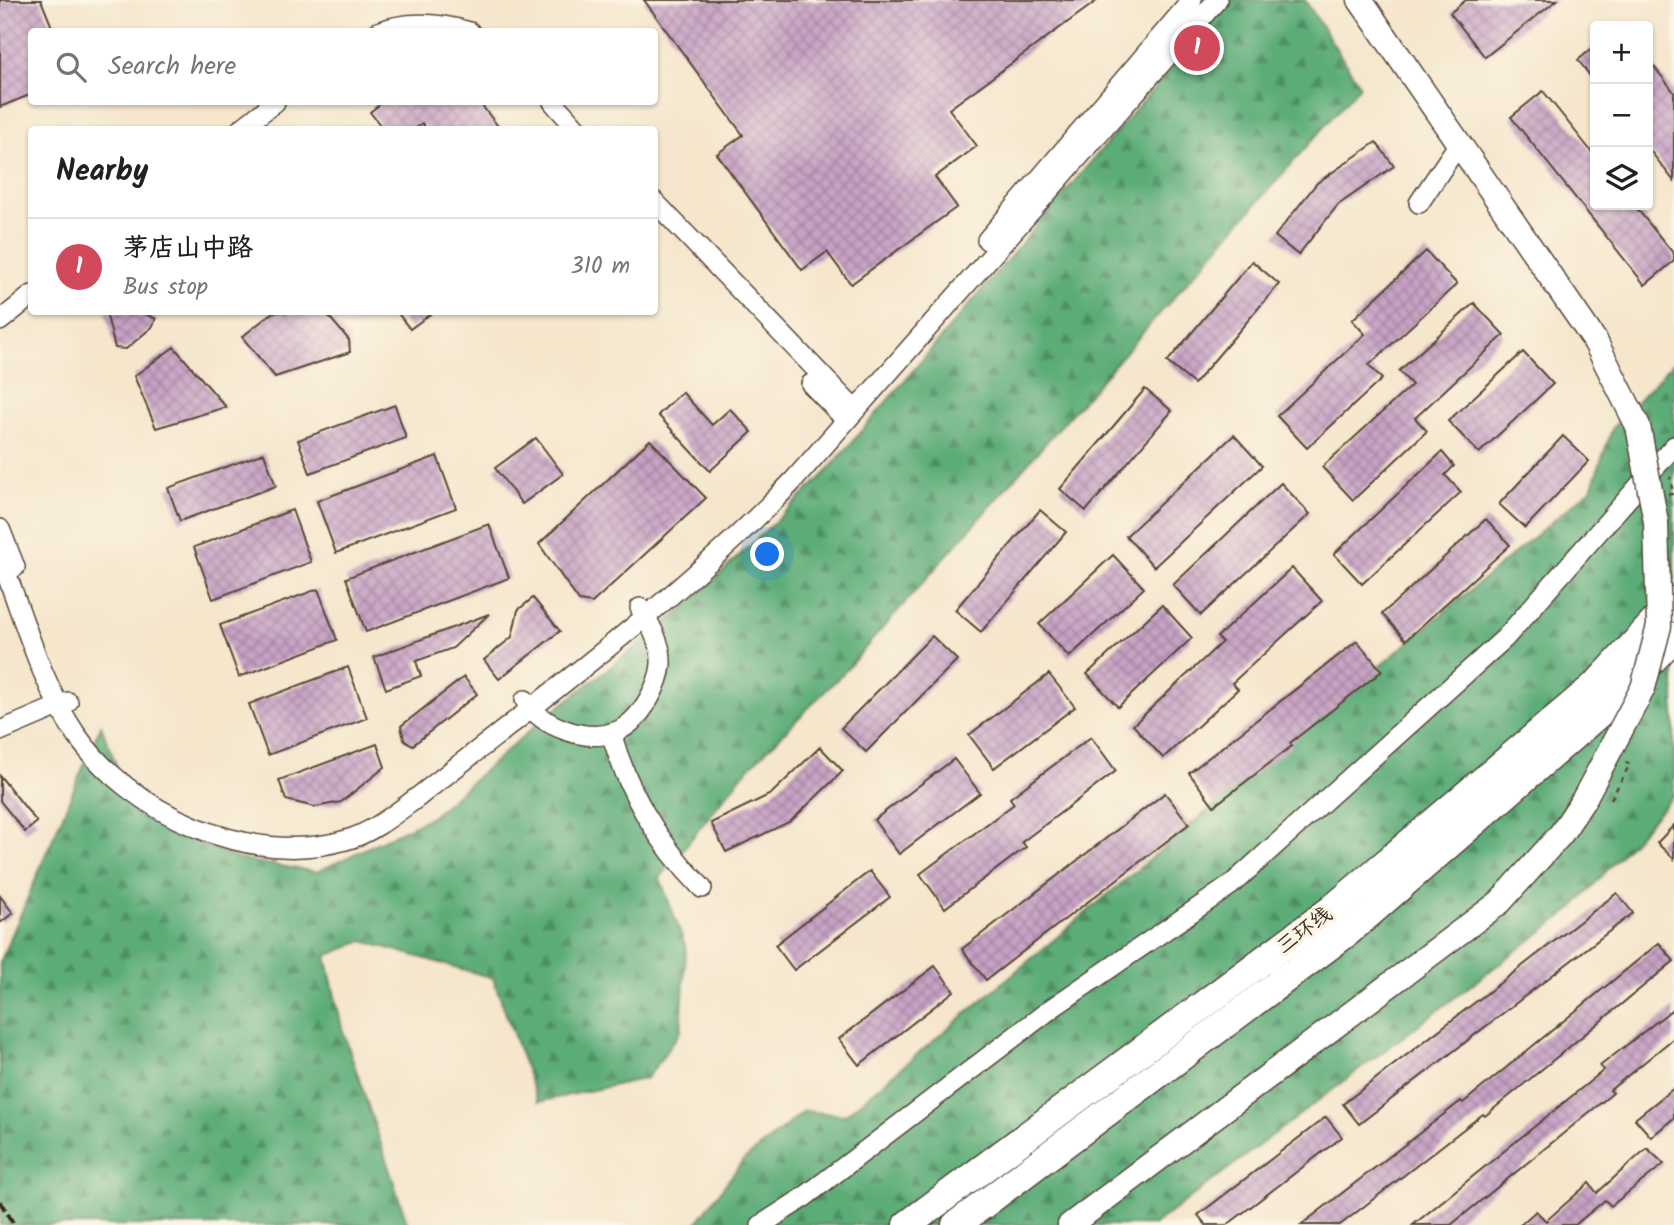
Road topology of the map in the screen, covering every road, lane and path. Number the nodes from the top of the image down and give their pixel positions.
1 (1192, 0) edge
2 (1217, 0) edge
3 (1351, 0) edge
4 (1360, 0) edge
5 (387, 28) edge
6 (449, 28) edge
7 (1389, 43) junction
8 (271, 105) edge
9 (282, 105) edge
10 (556, 105) edge
11 (565, 105) edge
12 (245, 126) edge
13 (256, 126) edge
14 (574, 126) edge
15 (583, 126) edge
16 (1458, 145) junction
17 (1419, 203) dead end
18 (658, 205) edge
19 (658, 216) edge
20 (28, 298) edge
21 (28, 307) edge
22 (0, 321) edge
23 (0, 329) edge
24 (846, 412) junction
25 (1674, 446) edge
26 (0, 529) edge
27 (0, 557) edge
28 (1674, 587) edge
29 (1674, 601) edge
30 (643, 613) junction
31 (1674, 637) edge
32 (1674, 646) edge
33 (1606, 692) junction
34 (63, 704) junction
35 (527, 704) junction
36 (0, 731) edge
37 (611, 733) junction
38 (702, 888) dead end
39 (993, 1197) junction
40 (761, 1225) edge
41 (907, 1225) edge
42 (956, 1225) edge
43 (968, 1225) edge
44 (1070, 1225) edge

1 - 24 street
2 - 24 street
3 - 7 main road
4 - 7 main road
5 - 6 street
7 - 16 main road
8 - 12 street
9 - 13 street
10 - 14 street
11 - 15 street
16 - 17 street
16 - 44 main road, bridge
18 - 24 street
19 - 24 street
20 - 22 street
21 - 23 street
24 - 30 street
25 - 40 street
26 - 34 street
27 - 34 street
28 - 33 highway
29 - 33 highway, 三环线
30 - 35 street
30 - 37 street
31 - 33 highway, 三环线
32 - 33 highway
33 - 39 highway, 三环线
33 - 41 highway, 三环线
34 - 35 street
34 - 36 street
35 - 37 street
37 - 38 street
39 - 42 highway, 三环线
39 - 43 highway

